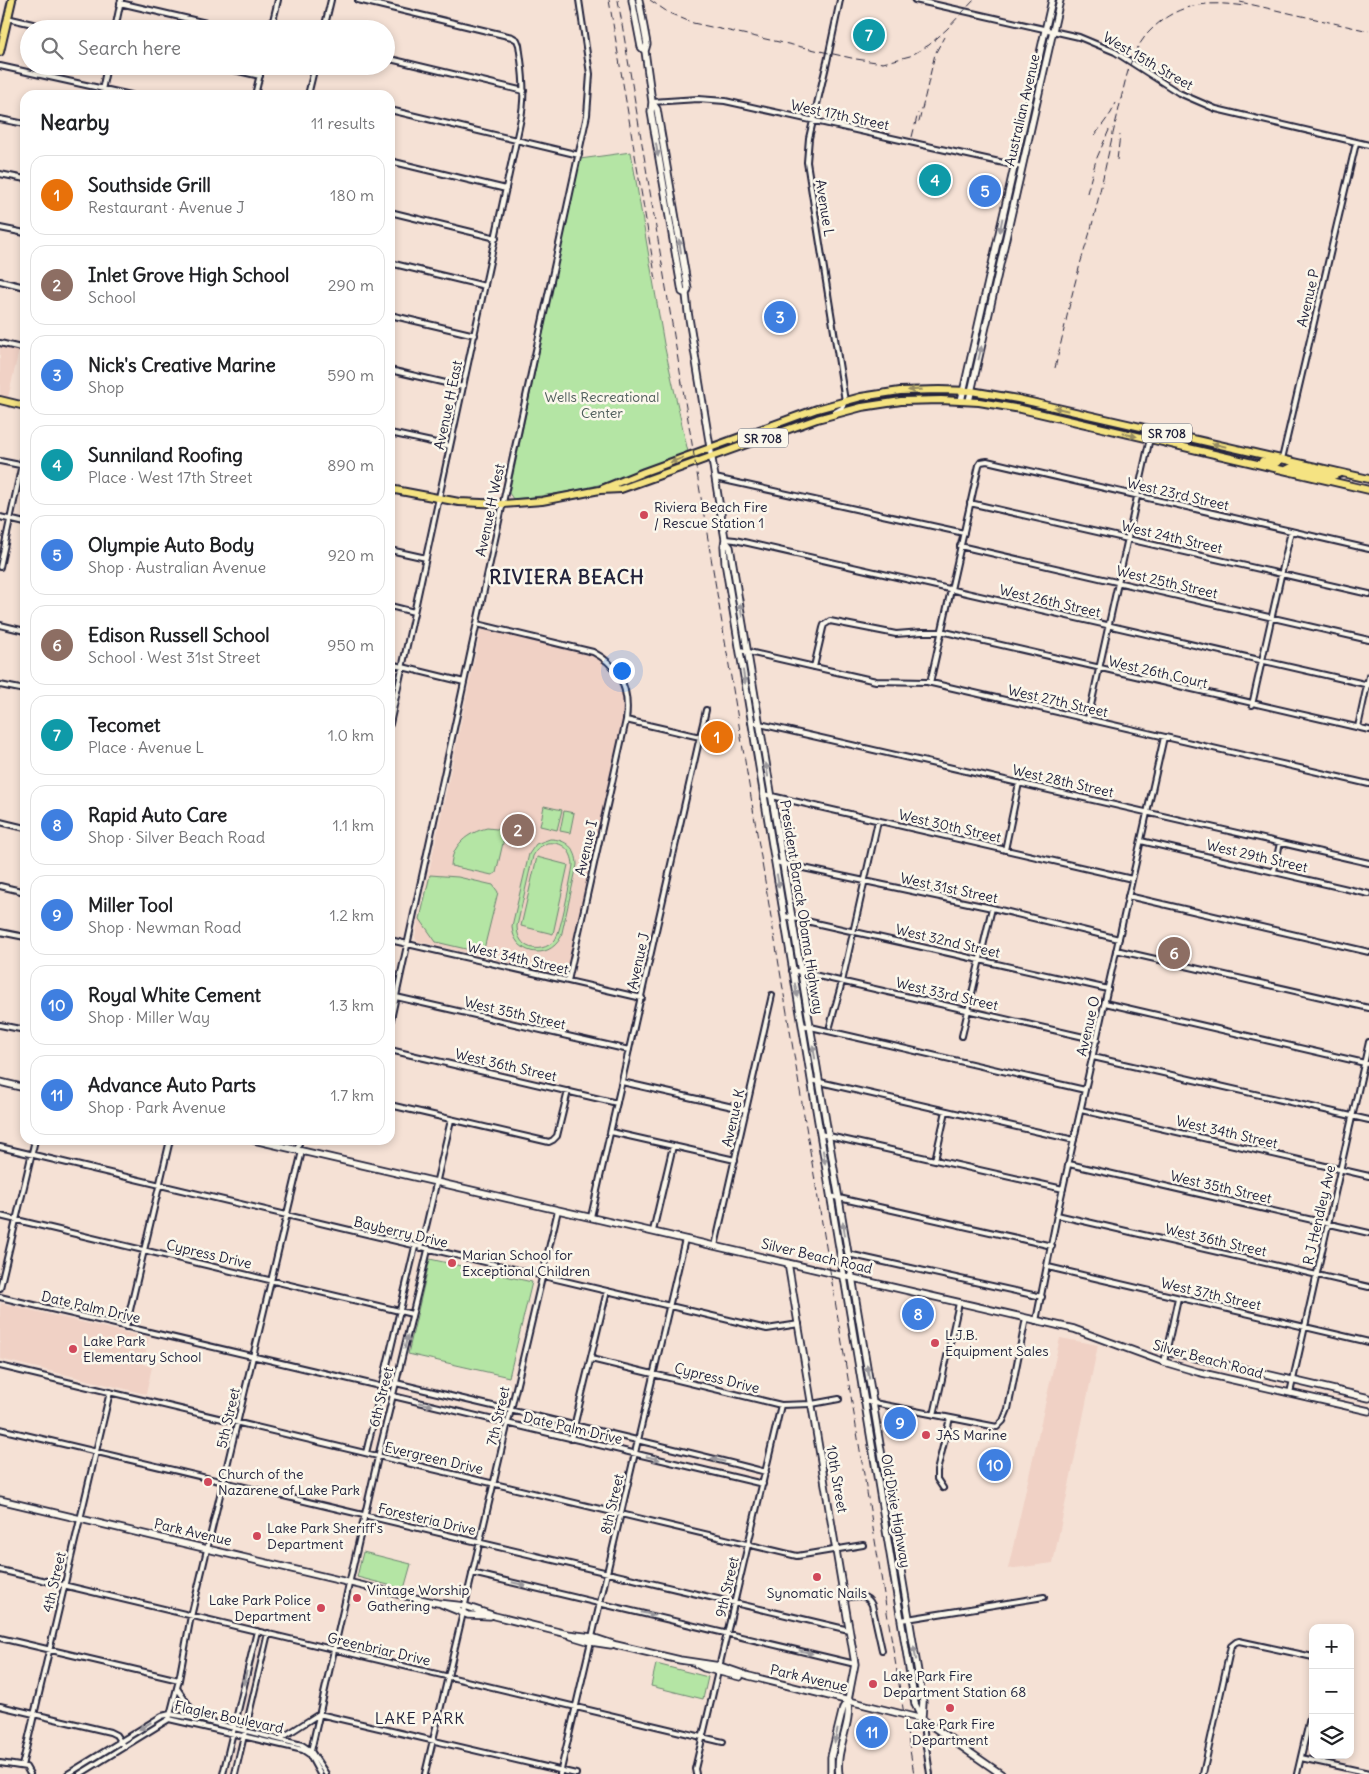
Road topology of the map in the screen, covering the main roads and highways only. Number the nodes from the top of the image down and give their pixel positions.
1 (12, 0) edge
2 (632, 0) edge
3 (639, 0) edge
4 (1052, 0) edge
5 (1060, 0) edge
6 (645, 51) junction
7 (0, 52) edge
8 (967, 391) junction
9 (0, 400) edge
10 (965, 401) junction
11 (20, 405) edge
12 (710, 448) junction
13 (712, 456) junction
14 (1232, 458) junction
15 (1282, 459) junction
16 (1286, 470) junction
17 (1341, 473) junction
18 (1369, 480) edge
19 (395, 490) edge
20 (600, 490) junction
21 (1369, 490) edge
22 (726, 541) junction
23 (0, 1082) edge
24 (20, 1087) edge
25 (277, 1145) edge
26 (788, 1263) junction
27 (844, 1276) junction
28 (851, 1277) junction
29 (1166, 1351) road end
30 (1369, 1398) edge
31 (1369, 1411) edge
32 (0, 1500) edge
33 (438, 1603) junction
34 (495, 1616) junction
35 (848, 1700) junction
36 (922, 1719) junction
37 (831, 1774) edge
38 (839, 1774) edge
39 (1000, 1774) edge

1 - 7 main road
2 - 6 main road, President Barack Obama Highway
3 - 6 main road, President Barack Obama Highway
4 -> 8 main road, Australian Avenue
8 -> 5 main road, Australian Avenue
6 - 12 main road, President Barack Obama Highway
8 - 10 main road, Australian Avenue
8 -> 12 main road, SR 708
15 -> 8 main road, SR 708
9 - 11 main road
10 - 13 main road, SR 708
10 -> 14 main road, SR 708
12 - 13 main road, President Barack Obama Highway
12 -> 20 main road, SR 708
13 - 20 main road, SR 708
13 - 22 main road, President Barack Obama Highway
14 - 15 main road
14 - 16 main road, SR 708
15 - 17 main road, SR 708
16 - 17 main road
16 - 21 main road, SR 708
17 - 18 main road, SR 708
19 - 20 main road, SR 708
22 -> 27 main road, President Barack Obama Highway
28 -> 22 main road, President Barack Obama Highway
23 - 24 main road
25 - 26 main road, Silver Beach Road
26 - 27 main road, Silver Beach Road
26 - 35 main road, 10th Street
27 - 28 main road, Silver Beach Road
27 - 36 main road, Old Dixie Highway
28 - 31 main road, Silver Beach Road
36 -> 28 main road, Old Dixie Highway
29 - 30 main road, Silver Beach Road
32 - 33 main road, Park Avenue
33 - 34 main road, Park Avenue
33 - 34 main road, Park Avenue
34 - 35 main road, Park Avenue
35 - 36 main road, Park Avenue
35 -> 37 main road, 10th Street
35 - 38 main road, 10th Street
36 - 39 main road

